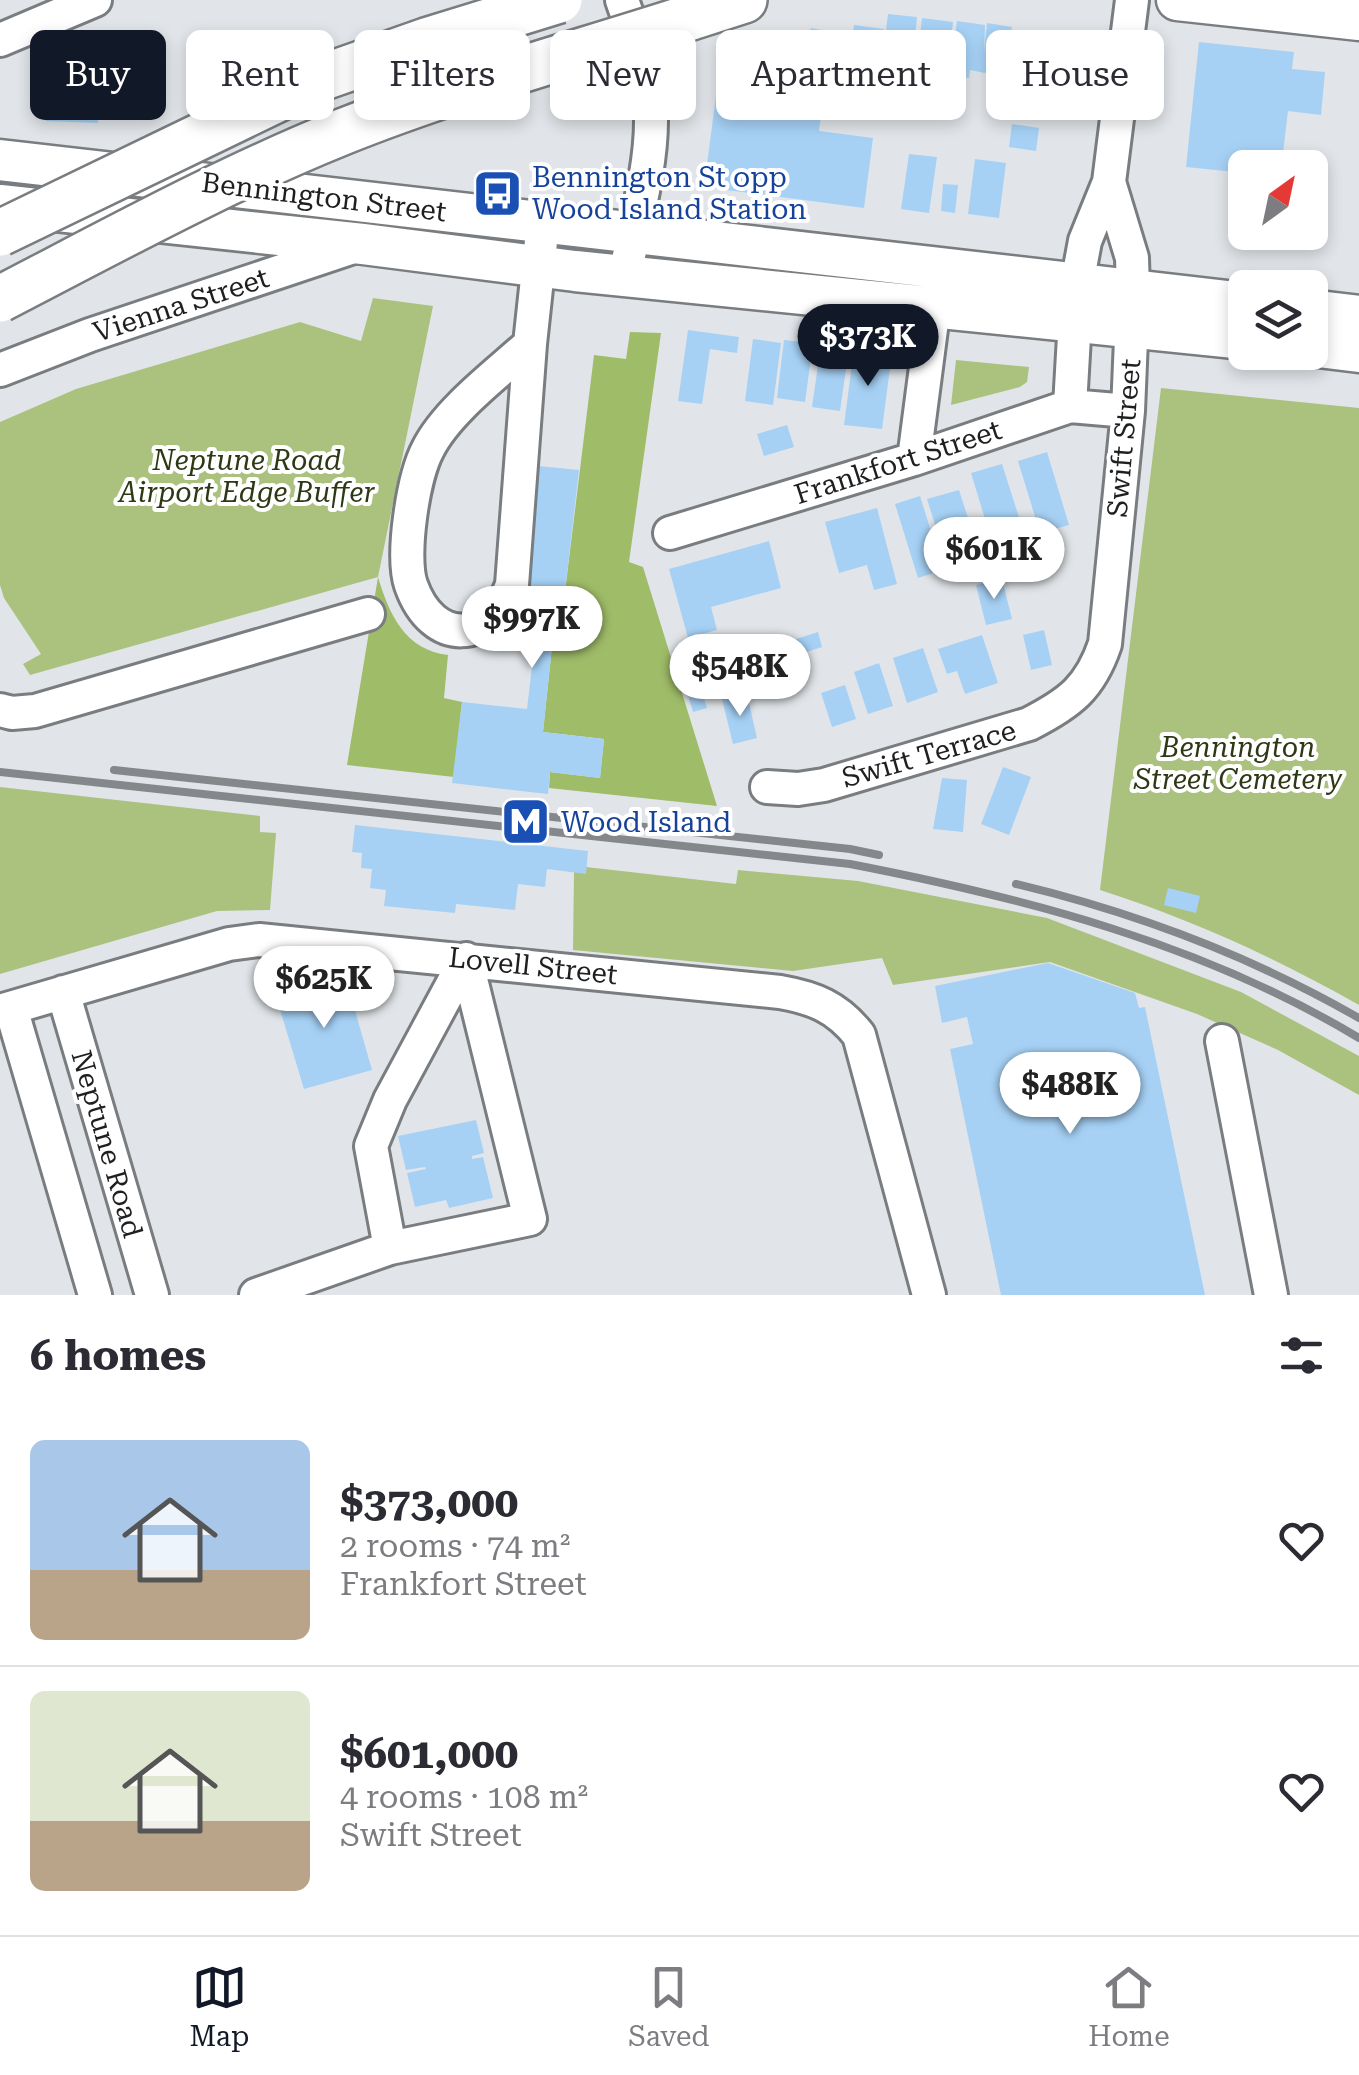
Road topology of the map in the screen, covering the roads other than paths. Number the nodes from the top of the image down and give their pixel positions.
1 (96, 0) edge
2 (559, 0) edge
3 (622, 0) edge
4 (744, 0) edge
5 (1132, 0) edge
6 (1177, 0) edge
7 (1359, 20) edge
8 (0, 40) edge
9 (0, 160) edge
10 (1109, 182) junction
11 (0, 205) edge
12 (543, 222) junction
13 (0, 233) edge
14 (633, 233) junction
15 (363, 244) junction
16 (840, 256) junction
17 (538, 267) junction
18 (625, 276) junction
19 (838, 297) junction
20 (0, 299) edge
21 (1076, 302) junction
22 (1228, 304) edge
23 (934, 306) junction
24 (1133, 308) junction
25 (1328, 312) edge
26 (1359, 316) edge
27 (1228, 334) edge
28 (530, 344) junction
29 (1328, 348) edge
30 (1359, 352) edge
31 (0, 370) edge
32 (1070, 406) junction
33 (1128, 411) junction
34 (914, 459) junction
35 (670, 533) dead end
36 (368, 614) dead end
37 (1080, 691) joint
38 (0, 710) edge
39 (767, 787) dead end
40 (466, 959) junction
41 (63, 992) junction
42 (5, 1009) edge
43 (1222, 1041) dead end
44 (390, 1248) junction
45 (94, 1295) edge
46 (152, 1295) edge
47 (256, 1295) edge
48 (929, 1295) edge
49 (1271, 1295) edge

1 - 8 street
2 - 13 highway, bridge
3 - 14 street
4 - 20 highway, bridge
5 - 10 street, Swift Street
6 - 7 main road
9 - 12 main road, Bennington Street
10 - 21 street, Swift Street
10 - 24 street, Swift Street
11 - 15 main road, Bennington Street
12 - 14 main road, Bennington Street
12 - 17 street
14 - 16 main road, Bennington Street
14 - 18 street
15 - 17 main road, Bennington Street
15 - 31 street, Vienna Street
16 - 19 main road
16 - 21 main road, Bennington Street
17 - 18 main road, Bennington Street
17 - 28 street
18 - 19 main road, Bennington Street
19 - 23 main road, Bennington Street
21 - 23 main road, Bennington Street
21 - 24 main road, Bennington Street
21 - 32 street, Swift Street
22 - 24 main road, Bennington Street
23 - 34 street
24 - 27 main road, Bennington Street
24 - 33 street, Swift Street
25 - 26 main road
28 - 28 street
29 - 30 main road
32 - 33 street, Frankfort Street
32 - 34 street, Frankfort Street
33 - 37 street, Swift Street
34 - 35 street, Frankfort Street
36 - 38 street
37 - 39 street, Swift Terrace
40 - 41 street, Lovell Street
40 - 44 street
40 - 44 street
40 - 48 street, Lovell Street
41 - 42 street, Lovell Street
41 - 46 street, Neptune Road
42 - 45 street, Neptune Road
43 - 49 street
44 - 47 street

